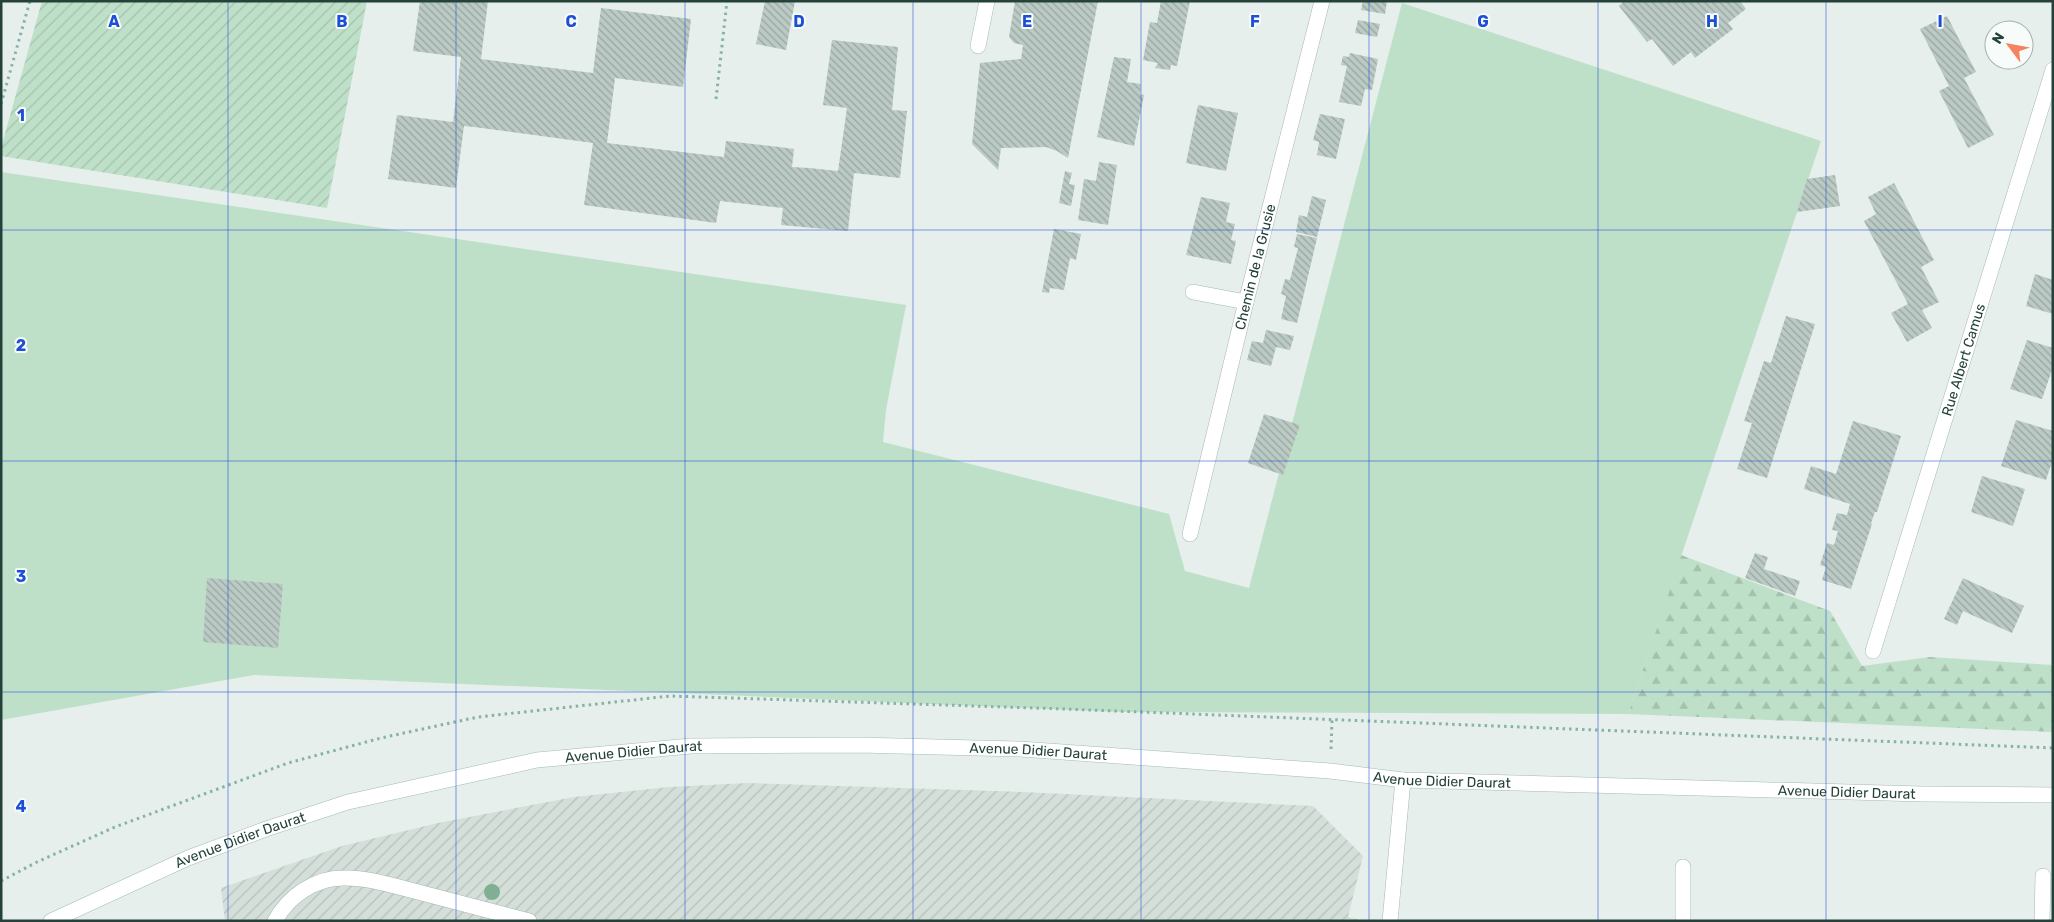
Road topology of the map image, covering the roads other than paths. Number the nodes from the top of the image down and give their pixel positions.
1 (987, 1) edge
2 (1322, 1) edge
3 (978, 46) dead end
4 (2053, 70) edge
5 (1193, 292) dead end
6 (1246, 302) junction
7 (1190, 534) dead end
8 (1873, 651) dead end
9 (1403, 780) junction
10 (2053, 794) edge
11 (1683, 867) dead end
12 (2043, 876) dead end
13 (51, 921) edge
14 (275, 921) edge
15 (529, 921) edge
16 (1390, 921) edge
17 (1683, 921) edge
18 (2042, 921) edge

1 - 3 main road
2 - 6 main road, Chemin de la Grusie
4 - 8 main road, Rue Albert Camus
5 - 6 main road
6 - 7 main road, Chemin de la Grusie
9 - 10 main road, Avenue Didier Daurat
9 - 13 main road, Avenue Didier Daurat
9 - 16 main road
11 - 17 main road
12 - 18 main road
14 - 15 main road

